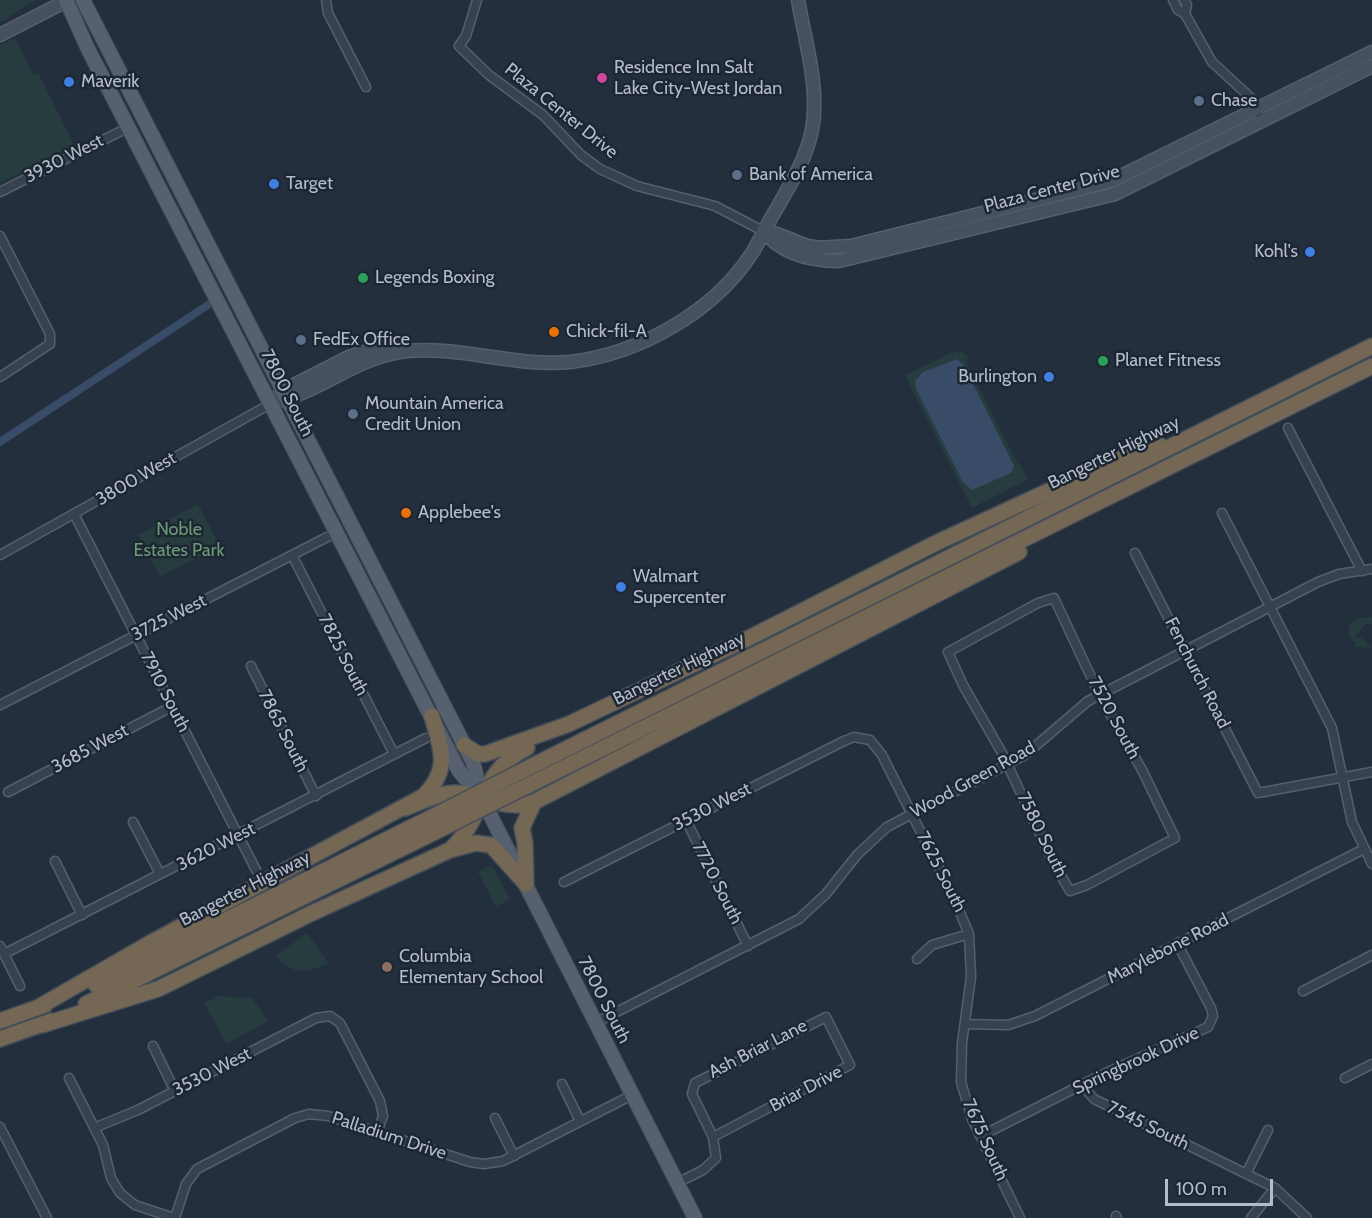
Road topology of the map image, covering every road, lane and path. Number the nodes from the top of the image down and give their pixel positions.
1 (67, 0) edge
2 (83, 0) edge
3 (326, 0) edge
4 (477, 0) edge
5 (798, 0) edge
6 (1173, 0) edge
7 (1184, 0) edge
8 (1185, 14) junction
9 (0, 35) edge
10 (1372, 52) edge
11 (1372, 66) edge
12 (366, 87) dead end
13 (1260, 115) junction
14 (129, 127) junction
15 (0, 192) edge
16 (763, 231) junction
17 (0, 236) edge
18 (192, 247) junction
19 (230, 290) junction
20 (1372, 346) edge
21 (1372, 366) edge
22 (0, 376) edge
23 (285, 395) junction
24 (272, 403) junction
25 (1288, 428) dead end
26 (1195, 435) junction
27 (1098, 503) junction
28 (1222, 513) dead end
29 (74, 514) junction
30 (337, 532) junction
31 (1136, 553) dead end
32 (0, 555) edge
33 (292, 555) junction
34 (1372, 569) edge
35 (1362, 571) junction
36 (1270, 607) junction
37 (136, 635) junction
38 (1186, 651) junction
39 (948, 652) joint
40 (251, 666) dead end
41 (1099, 694) junction
42 (0, 705) edge
43 (171, 707) junction
44 (432, 716) junction
45 (569, 724) junction
46 (863, 737) joint
47 (426, 738) dead end
48 (464, 745) junction
49 (394, 754) junction
50 (1008, 764) junction
51 (1372, 772) edge
52 (1343, 777) junction
53 (8, 792) dead end
54 (316, 796) junction
55 (482, 799) junction
56 (534, 802) junction
57 (405, 808) junction
58 (912, 814) junction
59 (686, 820) junction
60 (442, 821) junction
61 (133, 822) dead end
62 (238, 835) junction
63 (1364, 849) junction
64 (450, 850) junction
65 (55, 861) dead end
66 (1372, 864) edge
67 (256, 870) dead end
68 (159, 874) junction
69 (564, 882) dead end
70 (526, 884) junction
71 (1070, 891) joint
72 (82, 915) junction
73 (969, 934) junction
74 (1178, 943) junction
75 (748, 946) junction
76 (2, 950) edge
77 (1372, 955) edge
78 (918, 959) dead end
79 (20, 986) dead end
80 (1303, 991) dead end
81 (37, 1008) junction
82 (826, 1017) joint
83 (0, 1021) edge
84 (595, 1023) junction
85 (965, 1024) junction
86 (42, 1025) junction
87 (0, 1039) edge
88 (153, 1046) dead end
89 (1372, 1064) edge
90 (69, 1078) dead end
91 (1346, 1078) dead end
92 (562, 1084) dead end
93 (1082, 1085) junction
94 (175, 1091) junction
95 (632, 1095) junction
96 (495, 1118) dead end
97 (580, 1121) junction
98 (0, 1127) edge
99 (94, 1128) junction
100 (1268, 1130) dead end
101 (377, 1133) junction
102 (981, 1136) junction
103 (713, 1137) junction
104 (514, 1156) junction
105 (1246, 1174) junction
106 (677, 1183) junction
107 (1275, 1188) junction
108 (47, 1218) edge
109 (174, 1218) edge
110 (695, 1218) edge
111 (1020, 1218) edge
112 (1251, 1218) edge
113 (1307, 1218) edge

1 - 9 street
1 - 14 main road, 7800 South
2 - 19 main road, 7800 South
3 - 12 street
4 - 16 street, Plaza Center Drive
5 - 16 street
6 - 8 street
7 - 8 street
8 - 13 street
10 - 13 street, Plaza Center Drive
11 - 13 street, Plaza Center Drive
13 - 16 street, Plaza Center Drive
14 - 15 street, 3930 West
14 - 18 main road, 7800 South
16 - 23 street
17 - 22 street
18 - 19 main road
18 - 24 main road, 7800 South
19 - 23 main road, 7800 South
20 - 26 highway, Bangerter Highway
21 - 27 highway, Bangerter Highway
23 - 24 street
23 - 48 main road, 7800 South
24 - 29 street, 3800 West
24 - 30 main road, 7800 South
25 - 35 street
26 - 45 highway
26 - 60 highway, Bangerter Highway, bridge
27 - 56 highway
27 - 60 highway, Bangerter Highway, bridge
28 - 36 street
29 - 32 street, 3800 West
29 - 37 street, 7910 South
30 - 33 street, 3725 West
30 - 44 main road, 7800 South
31 - 38 street, Fenchurch Road
33 - 37 street, 3725 West
33 - 49 street, 7825 South
34 - 35 street, Wood Green Road
35 - 36 street, Wood Green Road
36 - 38 street, Wood Green Road
36 - 52 street
37 - 42 street, 3725 West
37 - 43 street, 7910 South
38 - 41 street, Wood Green Road
38 - 52 street, Fenchurch Road
39 - 41 street, 7520 South
39 - 50 street, 7580 South
40 - 54 street, 7865 South
41 - 50 street, Wood Green Road
41 - 71 street, 7520 South
43 - 53 street, 3685 West
43 - 62 street, 7910 South
44 - 55 main road, 7800 South
44 - 57 highway
45 - 48 highway
45 - 55 highway
46 - 58 street, 7625 South
46 - 59 street, 3530 West
47 - 49 street, 3620 West
48 - 55 main road, 7800 South
49 - 54 street, 3620 West
50 - 58 street, Wood Green Road
50 - 71 street, 7580 South
51 - 52 street
52 - 63 street
54 - 62 street, 3620 West
55 - 56 highway
55 - 57 highway
55 - 64 highway
55 - 70 main road, 7800 South
56 - 70 highway
57 - 81 highway
58 - 73 street, 7625 South
58 - 75 street, Wood Green Road
59 - 69 street, 3530 West
59 - 75 street, 7720 South
60 - 81 highway, Bangerter Highway
60 - 86 highway, Bangerter Highway
61 - 68 street
62 - 67 street, 7910 South
62 - 68 street, 3620 West
63 - 66 street
63 - 74 street, Marylebone Road
64 - 70 highway
64 - 86 highway
65 - 72 street
68 - 72 street, 3620 West
70 - 84 main road, 7800 South
72 - 76 street, 3620 West
73 - 78 street
73 - 85 street, 7625 South
74 - 85 street, Marylebone Road
74 - 93 street, Springbrook Drive
75 - 84 street, Wood Green Road
76 - 79 street
77 - 80 street
81 - 83 highway, Bangerter Highway
82 - 103 street, Ash Briar Lane
82 - 103 street, Briar Drive
84 - 95 main road, 7800 South
85 - 102 street, 7675 South
86 - 87 highway, Bangerter Highway
88 - 94 street
89 - 91 street
90 - 99 street
92 - 97 street
93 - 102 street, Springbrook Drive
93 - 105 street, 7545 South
94 - 99 street, 3530 West
94 - 101 street, 3530 West
95 - 97 street, Palladium Drive
95 - 106 main road, 7800 South
96 - 104 street
97 - 104 street, Palladium Drive
98 - 108 street
99 - 109 street
100 - 105 street
101 - 104 street, Palladium Drive
101 - 109 street, Palladium Drive
102 - 111 street, 7675 South
103 - 106 street, Ash Briar Lane
105 - 107 street, 7545 South
106 - 110 main road, 7800 South
107 - 112 street
107 - 113 street, 7545 South

